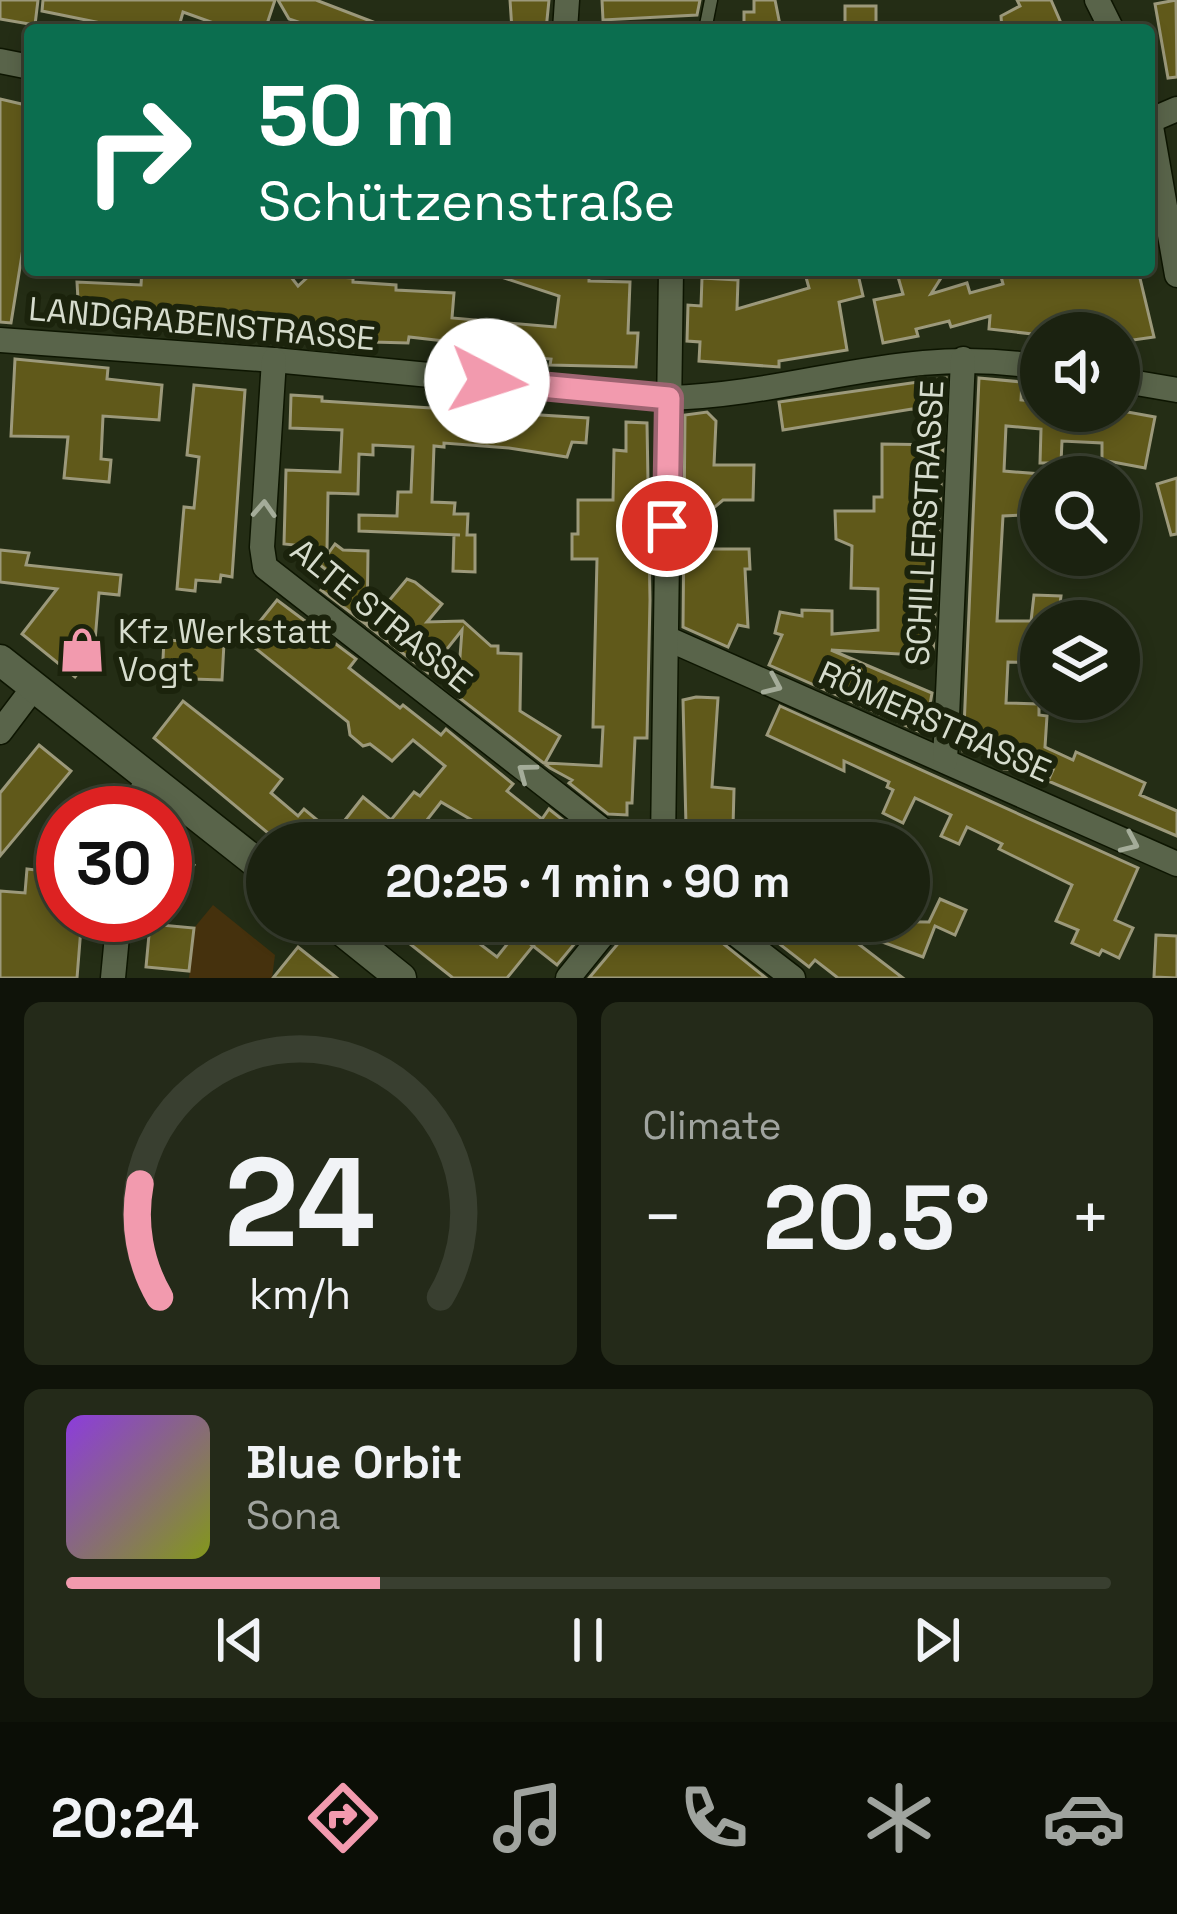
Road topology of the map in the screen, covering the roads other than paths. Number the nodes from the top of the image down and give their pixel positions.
1 (1155, 148) edge
2 (1177, 275) edge
3 (671, 276) edge
4 (0, 340) edge
5 (963, 359) junction
6 (274, 360) junction
7 (1020, 365) edge
8 (1140, 384) edge
9 (1177, 390) edge
10 (669, 398) junction
11 (666, 638) junction
12 (0, 660) edge
13 (34, 687) junction
14 (0, 732) edge
15 (945, 761) junction
16 (148, 777) junction
17 (144, 786) edge
18 (592, 822) edge
19 (663, 822) edge
20 (246, 855) edge
21 (1177, 864) edge
22 (116, 942) edge
23 (356, 942) edge
24 (597, 942) edge
25 (746, 942) edge
26 (113, 978) edge
27 (401, 978) edge
28 (568, 978) edge
29 (793, 978) edge

1 - 2 street
3 - 10 street
4 - 6 street, LANDGRABENSTRASSE
5 - 7 street, LANDGRABENSTRASSE
5 - 10 street, LANDGRABENSTRASSE
5 - 15 street, SCHILLERSTRASSE
6 - 10 street, LANDGRABENSTRASSE
18 -> 6 street, ALTE STRASSE
8 - 9 street
10 - 11 street
11 -> 15 street, RÖMERSTRASSE
11 - 19 street
12 - 13 main road
13 - 14 street
13 - 16 main road
15 -> 21 street, RÖMERSTRASSE
16 - 17 street
16 - 20 main road
22 - 26 street
23 - 27 main road
24 - 28 street
25 - 29 street

